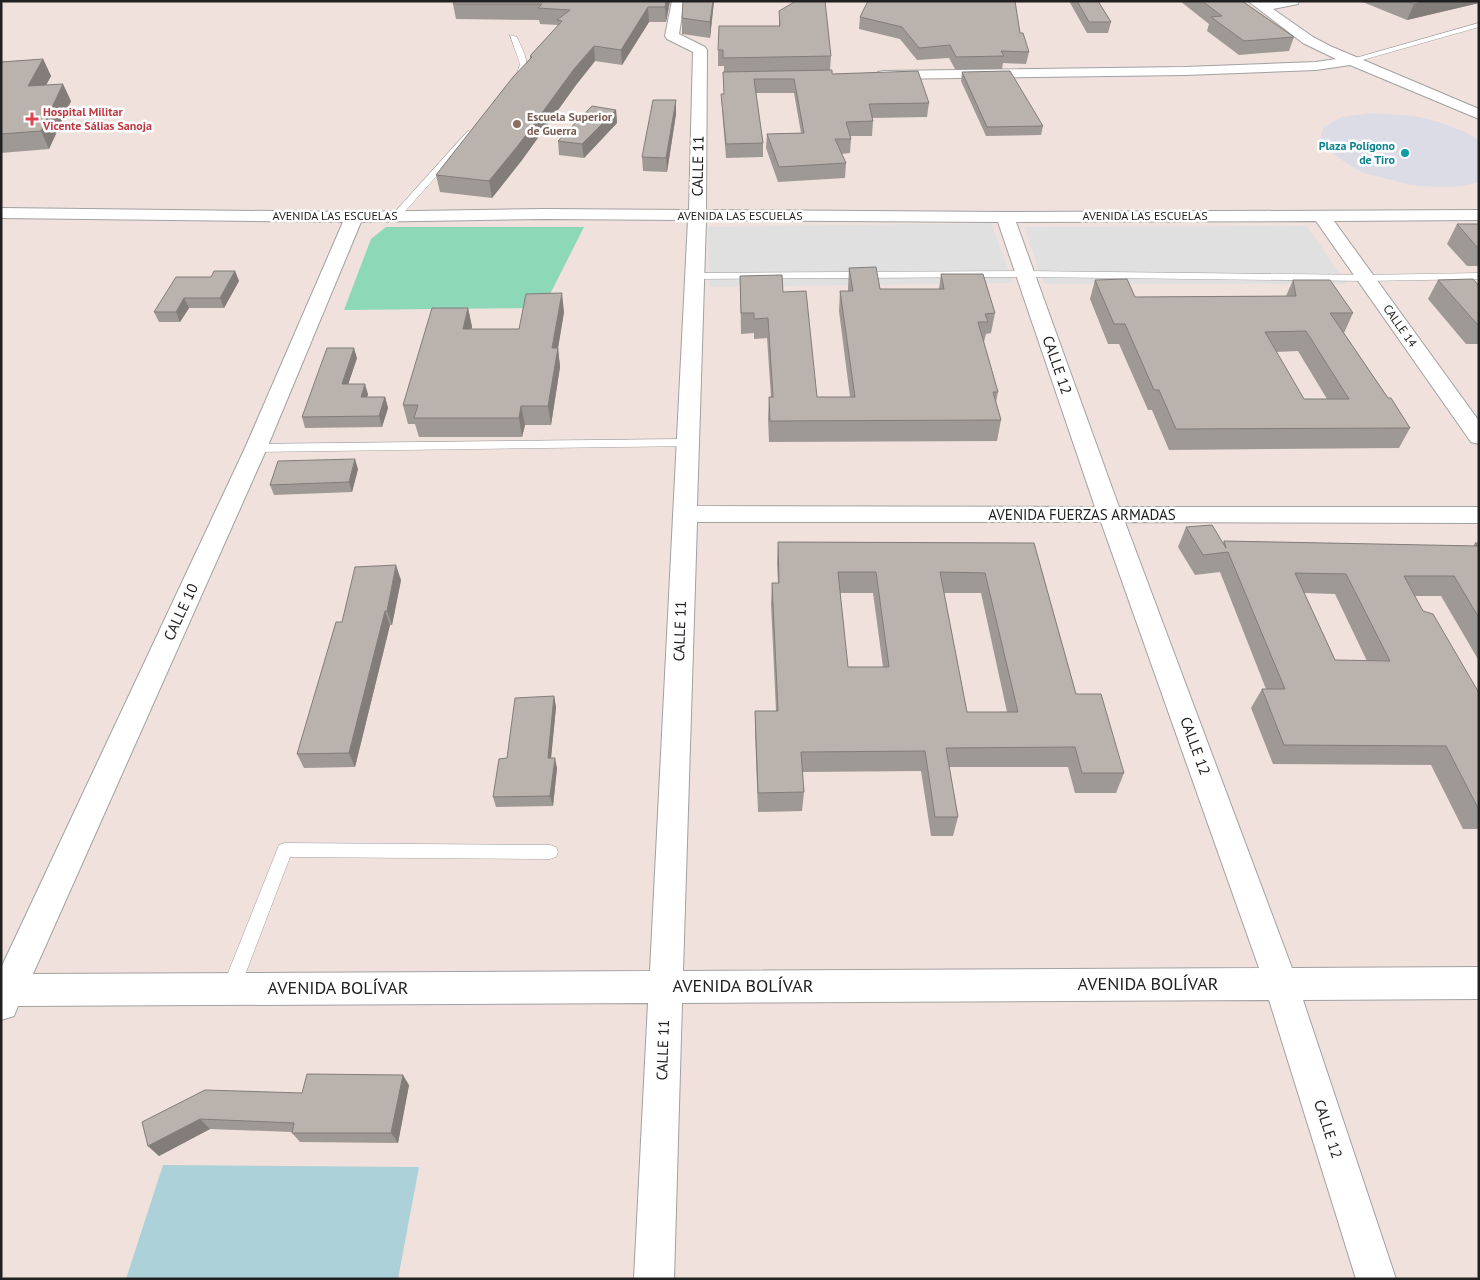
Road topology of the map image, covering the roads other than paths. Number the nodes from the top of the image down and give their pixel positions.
1 (678, 1) edge
2 (1293, 1) edge
3 (1258, 4) edge
4 (1479, 25) edge
5 (514, 37) dead end
6 (1349, 61) junction
7 (870, 75) edge
8 (513, 86) edge
9 (1479, 115) edge
10 (474, 129) edge
11 (1, 213) edge
12 (1321, 215) junction
13 (1479, 215) edge
14 (396, 216) junction
15 (697, 216) junction
16 (354, 217) junction
17 (1005, 217) junction
18 (1025, 274) junction
19 (694, 276) junction
20 (1479, 276) edge
21 (1366, 278) junction
22 (1479, 437) edge
23 (687, 443) junction
24 (256, 448) junction
25 (685, 514) junction
26 (1110, 515) junction
27 (1479, 515) edge
28 (550, 852) dead end
29 (1479, 983) edge
30 (1281, 984) junction
31 (666, 986) junction
32 (231, 988) junction
33 (5, 997) edge
34 (654, 1279) edge
35 (1376, 1279) edge

1 - 15 street, CALLE 11
2 - 3 street
3 - 6 street
4 - 6 lane
5 - 8 lane
6 - 7 street
6 - 9 street
10 - 14 lane
11 - 16 street, AVENIDA LAS ESCUELAS
12 - 13 street, AVENIDA LAS ESCUELAS
12 - 17 street, AVENIDA LAS ESCUELAS
12 - 21 street, CALLE 14
14 - 15 street, AVENIDA LAS ESCUELAS
14 - 16 street, AVENIDA LAS ESCUELAS
15 - 17 street, AVENIDA LAS ESCUELAS
15 - 19 street, CALLE 11
16 - 24 street, CALLE 10
17 - 18 street, CALLE 12
18 - 19 lane
18 - 21 lane
18 - 26 street, CALLE 12
19 - 23 street, CALLE 11
20 - 21 lane
21 - 22 street, CALLE 14
23 - 24 lane
23 - 25 street, CALLE 11
24 - 33 street, CALLE 10
25 - 26 street, AVENIDA FUERZAS ARMADAS
25 - 31 street, CALLE 11
26 - 27 street, AVENIDA FUERZAS ARMADAS
26 - 30 street, CALLE 12
28 - 32 lane
29 - 30 street, AVENIDA BOLÍVAR
30 - 31 street, AVENIDA BOLÍVAR
30 - 35 street, CALLE 12
31 - 32 street, AVENIDA BOLÍVAR
31 - 34 street, CALLE 11
32 - 33 street, AVENIDA BOLÍVAR

